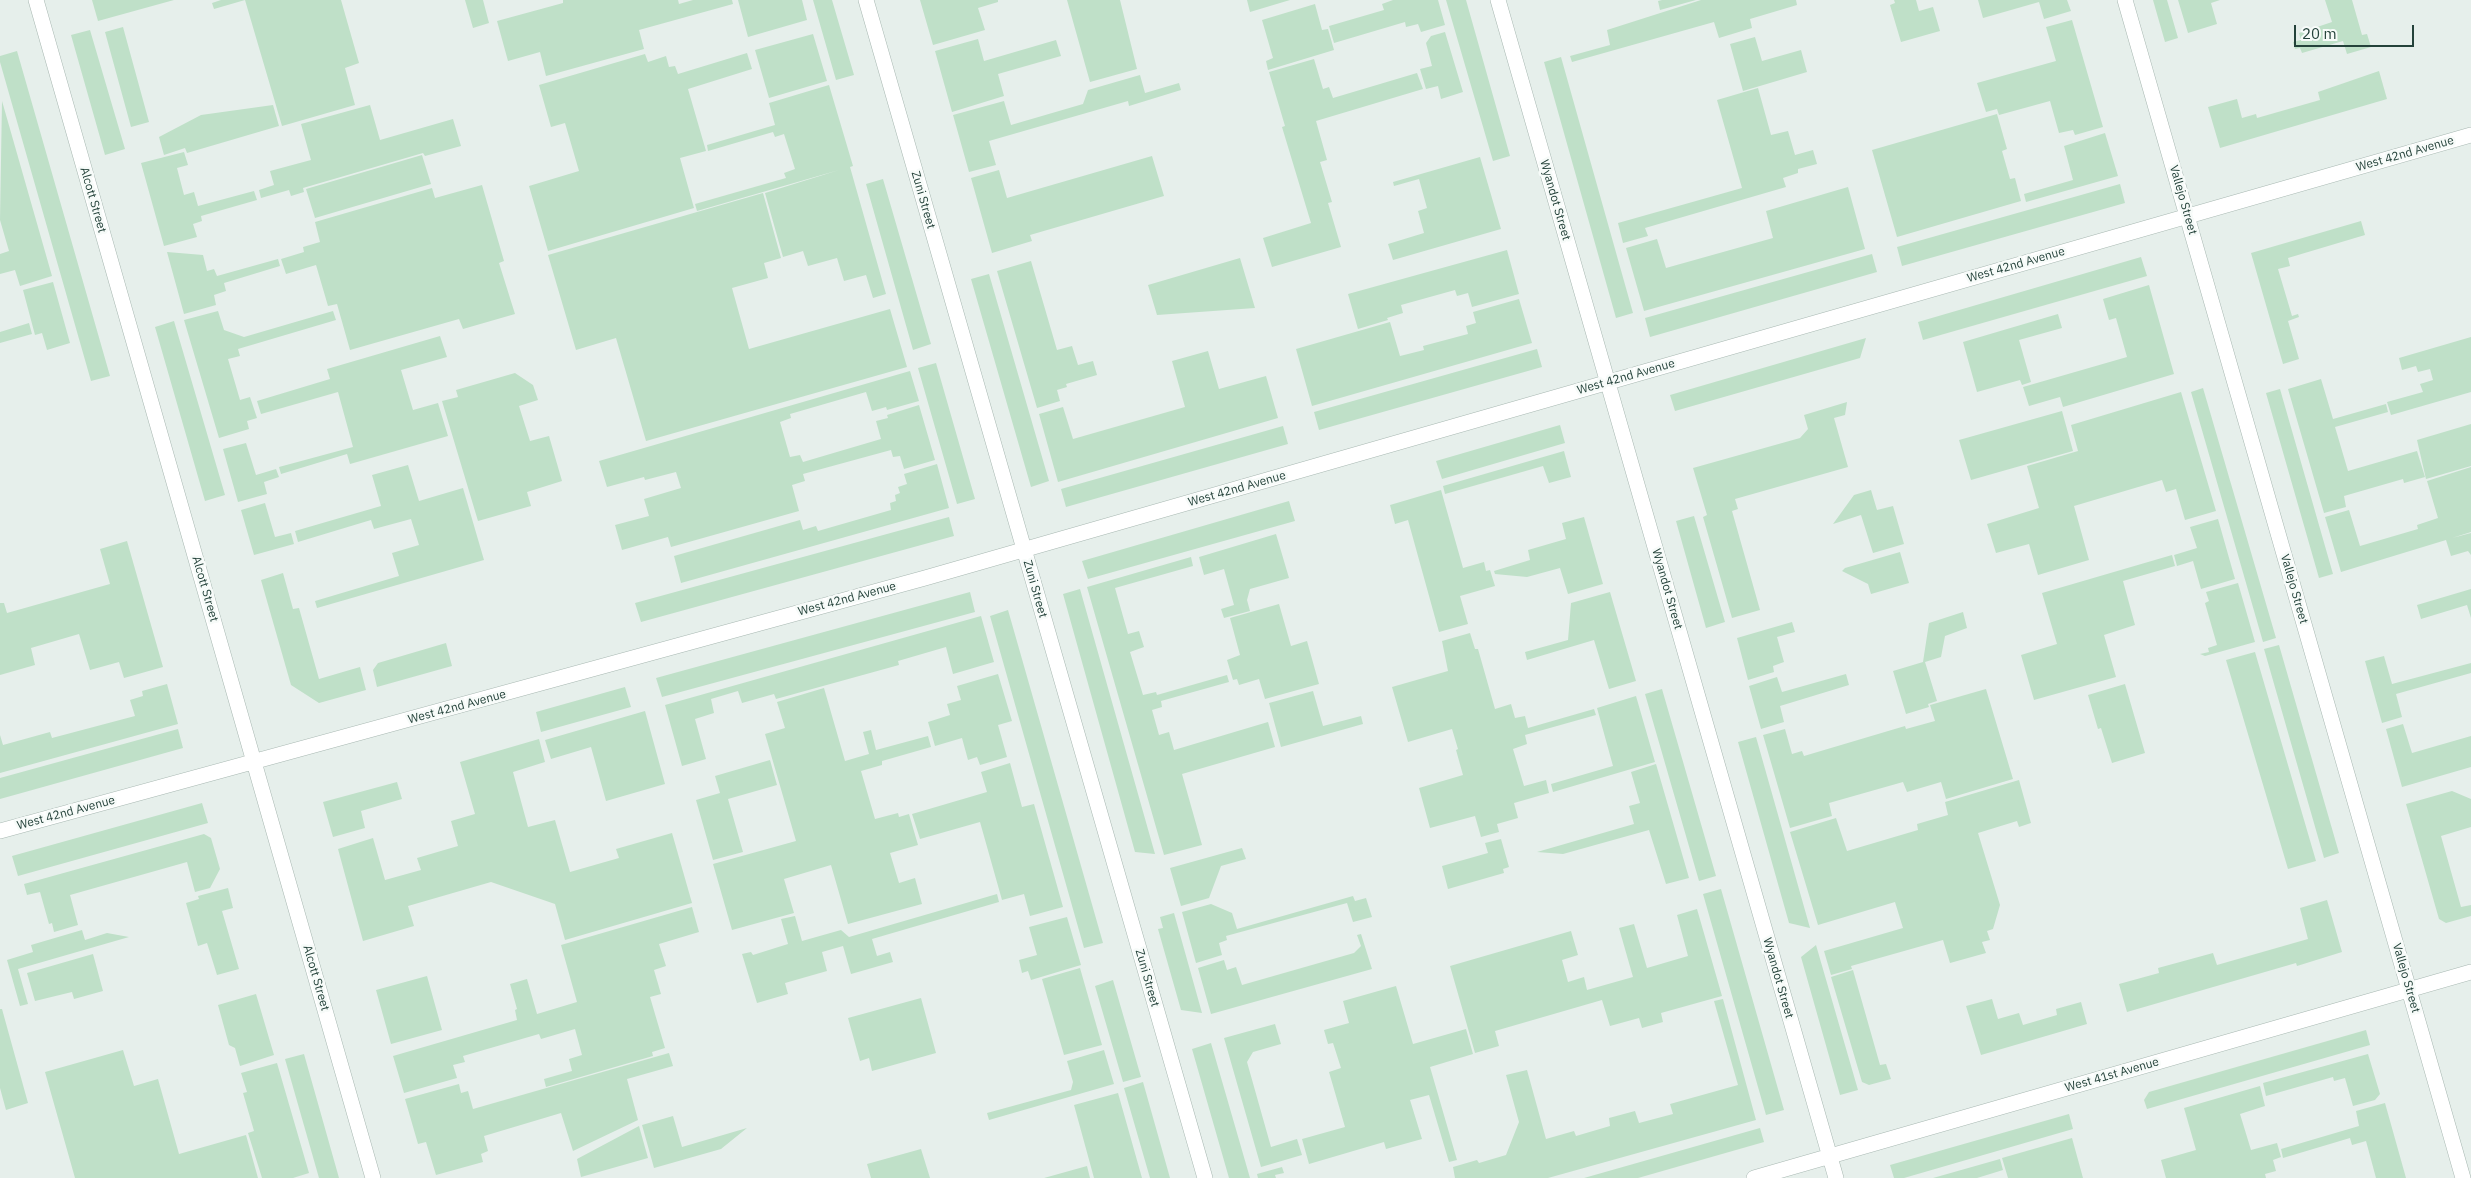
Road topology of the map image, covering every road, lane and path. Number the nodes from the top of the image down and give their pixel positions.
1 (36, 0) edge
2 (866, 0) edge
3 (1498, 0) edge
4 (2125, 0) edge
5 (2471, 135) edge
6 (2187, 216) junction
7 (1608, 382) junction
8 (1024, 550) junction
9 (254, 762) junction
10 (0, 831) edge
11 (2471, 972) edge
12 (2409, 990) junction
13 (1829, 1156) junction
14 (373, 1178) edge
15 (1205, 1178) edge
16 (1754, 1178) edge
17 (1836, 1178) edge
18 (2463, 1178) edge

1 - 9 street, Alcott Street
2 - 8 street, Zuni Street
3 - 7 street, Wyandot Street
4 - 6 street, Vallejo Street
5 - 6 street, West 42nd Avenue
6 - 7 street, West 42nd Avenue
6 - 12 street, Vallejo Street
7 - 8 street, West 42nd Avenue
7 - 13 street, Wyandot Street
8 - 9 street, West 42nd Avenue
8 - 15 street, Zuni Street
9 - 10 street, West 42nd Avenue
9 - 14 street, Alcott Street
11 - 12 street, West 41st Avenue
12 - 13 street, West 41st Avenue
12 - 18 street, Vallejo Street
13 - 16 street, West 41st Avenue
13 - 17 street, Wyandot Street

